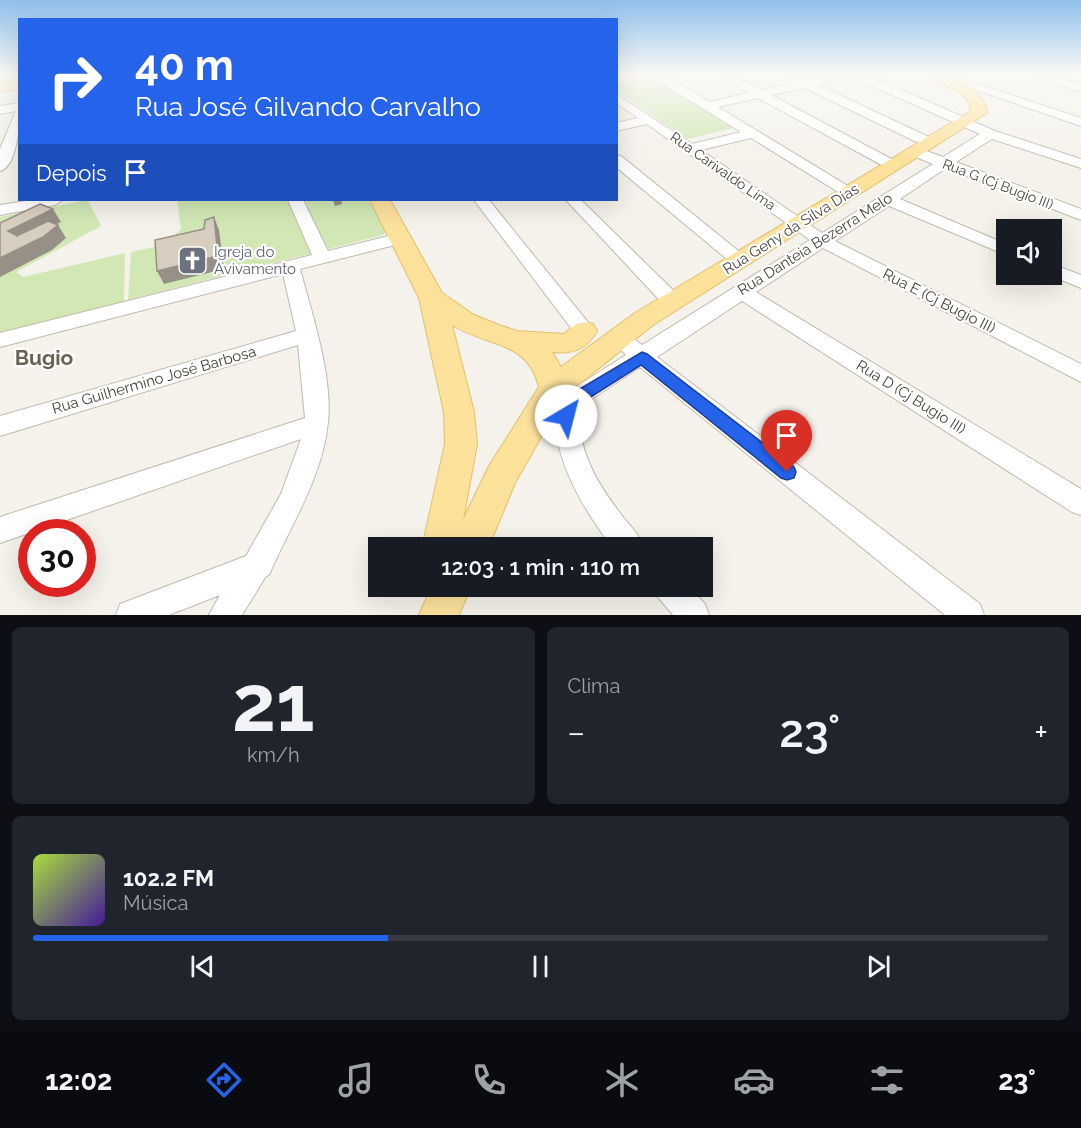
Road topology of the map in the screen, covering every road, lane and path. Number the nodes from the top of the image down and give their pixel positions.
1 (624, 103) edge
2 (702, 103) edge
3 (722, 103) edge
4 (776, 103) edge
5 (841, 103) edge
6 (920, 103) edge
7 (978, 103) edge
8 (1021, 103) edge
9 (707, 106) junction
10 (18, 107) edge
11 (0, 110) edge
12 (18, 119) edge
13 (649, 120) junction
14 (1081, 122) edge
15 (966, 123) junction
16 (618, 127) edge
17 (751, 134) junction
18 (990, 134) junction
19 (690, 148) junction
20 (923, 148) junction
21 (618, 161) edge
22 (944, 164) junction
23 (1081, 164) edge
24 (894, 166) junction
25 (0, 167) edge
26 (848, 192) junction
27 (887, 199) junction
28 (50, 201) edge
29 (296, 201) edge
30 (381, 201) edge
31 (482, 201) edge
32 (574, 201) edge
33 (0, 210) edge
34 (1081, 215) edge
35 (800, 225) junction
36 (401, 238) junction
37 (822, 241) junction
38 (996, 246) edge
39 (322, 258) junction
40 (740, 261) junction
41 (290, 267) junction
42 (1062, 274) edge
43 (1081, 282) edge
44 (740, 291) junction
45 (432, 298) junction
46 (673, 302) junction
47 (584, 331) joint
48 (308, 335) junction
49 (511, 338) junction
50 (618, 338) junction
51 (0, 341) edge
52 (642, 358) junction
53 (1081, 374) edge
54 (563, 394) junction
55 (317, 424) junction
56 (0, 426) edge
57 (1081, 503) edge
58 (0, 530) edge
59 (441, 537) edge
60 (474, 537) edge
61 (622, 537) edge
62 (259, 565) junction
63 (438, 597) edge
64 (446, 597) edge
65 (677, 597) edge
66 (131, 615) edge
67 (224, 615) edge
68 (437, 615) edge
69 (694, 615) edge
70 (969, 615) edge

1 - 13 street, Rua Carivaldo Lima
2 - 9 street
3 - 9 street
4 - 24 street
5 - 20 street, Rua G (Cj Bugio III)
6 - 15 street
7 - 15 main road
8 - 14 street
9 - 17 street
10 - 11 street
12 - 25 street
13 - 16 street
13 - 19 street, Rua Carivaldo Lima
15 - 18 street
15 - 20 main road, Rua Geny da Silva Dias
17 - 19 street
17 - 26 street
18 - 22 street, Rua Danteia Bezerra Melo
18 - 23 street
19 - 35 street, Rua Carivaldo Lima
20 - 22 street, Rua G (Cj Bugio III)
20 - 24 main road, Rua Geny da Silva Dias
21 - 40 street
22 - 27 street, Rua Danteia Bezerra Melo
22 - 34 street, Rua G (Cj Bugio III)
24 - 26 main road, Rua Geny da Silva Dias
26 - 35 main road, Rua Geny da Silva Dias
27 - 37 street, Rua Danteia Bezerra Melo
27 - 38 street
28 - 33 street
29 - 39 street
30 - 36 main road
31 - 47 street
32 - 46 street
35 - 37 street, Rua E (Cj Bugio III)
35 - 40 main road, Rua Geny da Silva Dias
36 - 39 street
36 - 45 main road
37 - 44 street, Rua Danteia Bezerra Melo
37 - 53 street, Rua E (Cj Bugio III)
39 - 41 street
40 - 46 main road, Rua Geny da Silva Dias
41 - 48 street
41 - 51 street
42 - 43 street
44 - 52 street, Rua Danteia Bezerra Melo
44 - 57 street, Rua D (Cj Bugio III)
45 - 49 main road
45 - 59 main road
46 - 50 main road, Rua Geny da Silva Dias
47 - 49 main road
48 - 55 street
48 - 56 street, Rua Guilhermino José Barbosa
49 - 54 main road
50 - 52 street
50 - 54 main road, Rua Geny da Silva Dias
52 - 54 street, Rua Danteia Bezerra Melo
52 - 70 street
54 - 60 main road
54 - 61 street
55 - 58 street
55 - 62 street
62 - 66 street
62 - 67 street
63 - 68 main road
64 - 68 main road
65 - 69 street

